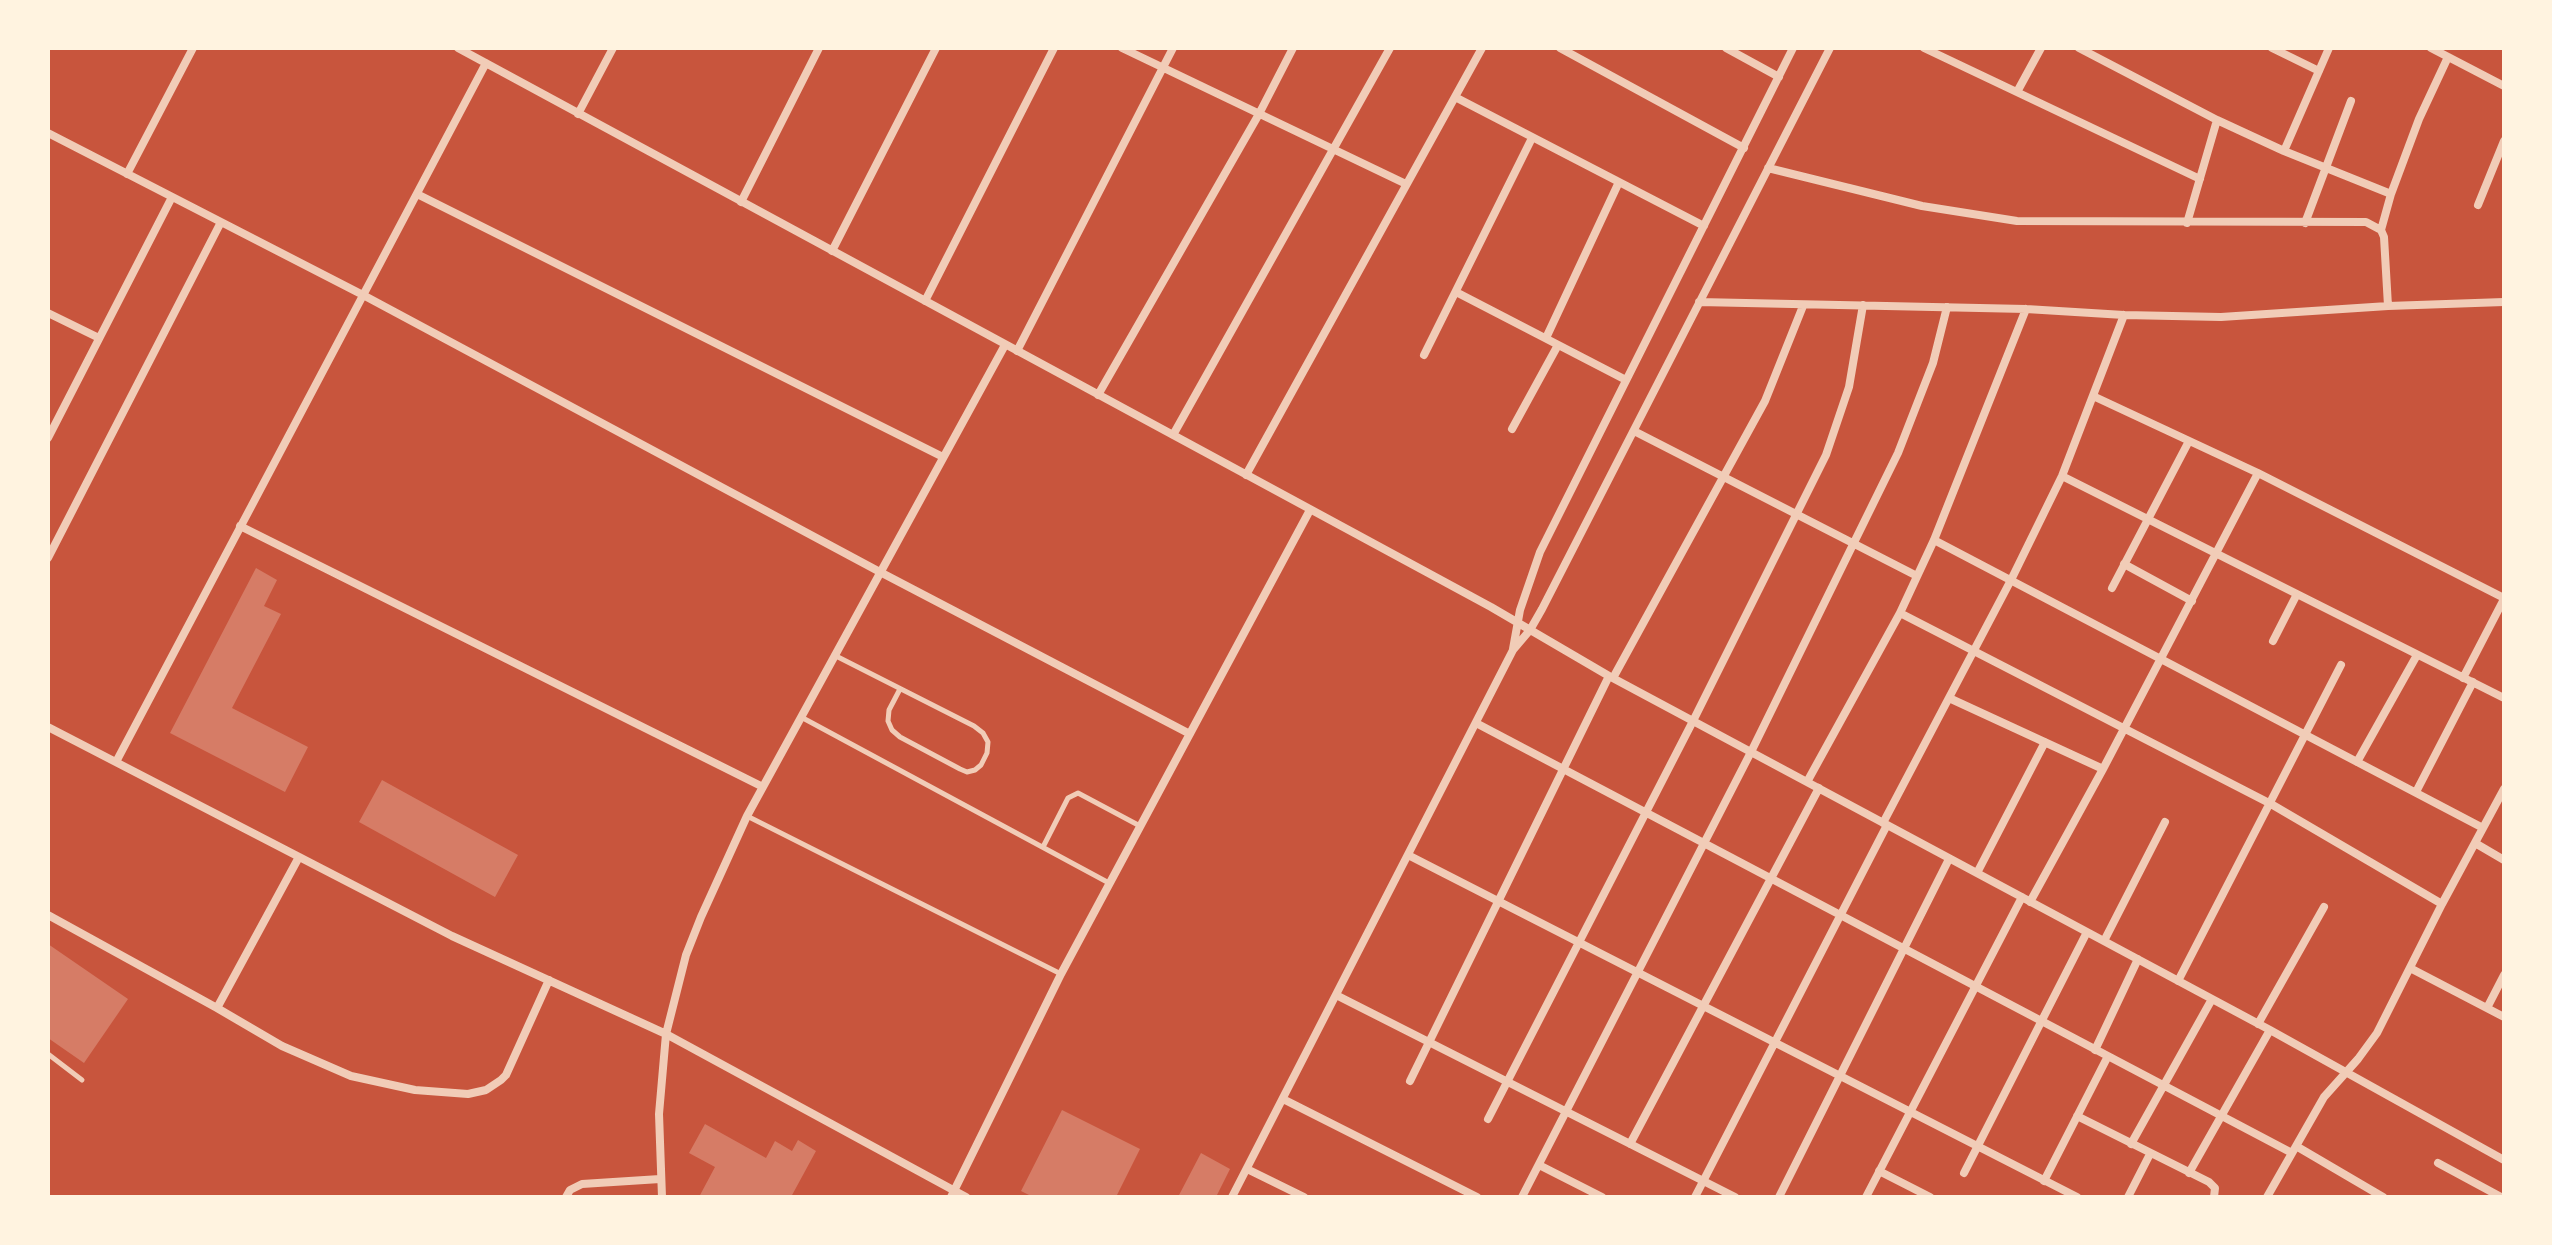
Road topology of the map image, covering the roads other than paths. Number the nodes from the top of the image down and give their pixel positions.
1 (193, 48) edge
2 (458, 48) edge
3 (613, 48) edge
4 (819, 48) edge
5 (936, 48) edge
6 (1054, 48) edge
7 (1122, 48) edge
8 (1173, 48) edge
9 (1293, 48) edge
10 (1390, 48) edge
11 (1482, 48) edge
12 (1560, 48) edge
13 (1726, 48) edge
14 (1793, 48) edge
15 (1830, 48) edge
16 (1924, 48) edge
17 (2041, 48) edge
18 (2079, 48) edge
19 (2272, 48) edge
20 (2329, 48) edge
21 (2431, 48) edge
22 (2448, 57) junction
23 (486, 63) junction
24 (1163, 68) junction
25 (2319, 71) junction
26 (1779, 77) junction
27 (2504, 86) edge
28 (2017, 92) junction
29 (1455, 97) junction
30 (2351, 101) dead end
31 (578, 114) junction
32 (1259, 114) junction
33 (2217, 120) junction
34 (48, 133) edge
35 (1532, 138) junction
36 (2504, 141) edge
37 (1744, 148) junction
38 (1332, 149) junction
39 (2284, 151) junction
40 (1768, 168) junction
41 (2325, 168) junction
42 (127, 174) junction
43 (2200, 179) junction
44 (1619, 182) junction
45 (1406, 184) junction
46 (417, 194) junction
47 (2391, 194) junction
48 (172, 197) junction
49 (741, 202) junction
50 (2478, 205) dead end
51 (221, 222) junction
52 (2187, 223) junction
53 (2305, 223) junction
54 (1704, 226) junction
55 (2381, 230) junction
56 (832, 251) junction
57 (1456, 292) junction
58 (363, 295) junction
59 (925, 301) junction
60 (1699, 302) junction
61 (2504, 302) edge
62 (1863, 305) junction
63 (1803, 306) junction
64 (2388, 306) junction
65 (1947, 307) junction
66 (2026, 309) junction
67 (48, 313) edge
68 (2124, 315) junction
69 (99, 338) junction
70 (1546, 338) junction
71 (1005, 345) junction
72 (1558, 345) junction
73 (1017, 351) junction
74 (1424, 355) dead end
75 (1626, 380) junction
76 (1098, 395) junction
77 (2093, 396) junction
78 (1512, 429) dead end
79 (1634, 431) junction
80 (1173, 435) junction
81 (48, 438) edge
82 (2189, 441) junction
83 (943, 457) junction
84 (2258, 473) junction
85 (1246, 475) junction
86 (2062, 476) junction
87 (1725, 477) junction
88 (1310, 510) junction
89 (1797, 516) junction
90 (2148, 519) junction
91 (240, 526) junction
92 (1934, 540) junction
93 (1853, 543) junction
94 (2217, 554) junction
95 (48, 558) edge
96 (2124, 564) junction
97 (880, 572) junction
98 (1917, 576) junction
99 (2011, 580) junction
100 (2112, 588) dead end
101 (2297, 594) junction
102 (2504, 598) edge
103 (2192, 601) junction
104 (1900, 613) junction
105 (1516, 622) junction
106 (1530, 630) junction
107 (2273, 641) dead end
108 (1513, 650) junction
109 (1973, 652) junction
110 (834, 655) junction
111 (2417, 655) junction
112 (2161, 659) junction
113 (2341, 665) dead end
114 (1611, 677) junction
115 (2463, 678) junction
116 (2473, 682) junction
117 (900, 689) junction
118 (1949, 698) junction
119 (2504, 698) edge
120 (800, 716) junction
121 (1693, 721) junction
122 (1476, 723) junction
123 (48, 727) edge
124 (2124, 728) junction
125 (1190, 734) junction
126 (2305, 734) junction
127 (2045, 742) junction
128 (1751, 752) junction
129 (116, 762) junction
130 (2357, 762) junction
131 (2103, 769) junction
132 (1563, 770) junction
133 (1807, 782) junction
134 (763, 787) junction
135 (1819, 788) junction
136 (2504, 789) edge
137 (2416, 792) junction
138 (2271, 804) junction
139 (1646, 813) junction
140 (747, 816) junction
141 (2165, 822) dead end
142 (1885, 824) junction
143 (1140, 826) junction
144 (2483, 828) junction
145 (1704, 843) junction
146 (2475, 843) junction
147 (1043, 847) junction
148 (1408, 855) junction
149 (299, 857) junction
150 (1949, 859) junction
151 (2504, 860) edge
152 (1977, 873) junction
153 (1771, 879) junction
154 (1109, 883) junction
155 (2026, 900) junction
156 (1499, 901) junction
157 (2442, 904) junction
158 (2324, 907) dead end
159 (48, 915) edge
160 (1840, 915) junction
161 (2087, 932) junction
162 (2104, 941) junction
163 (1579, 942) junction
164 (1904, 949) junction
165 (2138, 959) junction
166 (2410, 968) junction
167 (1638, 972) junction
168 (1061, 974) junction
169 (2504, 975) edge
170 (549, 980) junction
171 (2178, 981) junction
172 (1976, 987) junction
173 (1336, 995) junction
174 (2212, 999) junction
175 (1703, 1006) junction
176 (217, 1008) junction
177 (2487, 1008) junction
178 (2504, 1017) edge
179 (2042, 1021) junction
180 (2258, 1024) junction
181 (2270, 1030) junction
182 (666, 1034) junction
183 (1430, 1042) junction
184 (1774, 1042) junction
185 (2095, 1050) junction
186 (48, 1054) edge
187 (2108, 1056) junction
188 (2346, 1072) junction
189 (1840, 1076) junction
190 (82, 1080) dead end
191 (1410, 1081) dead end
192 (1507, 1081) junction
193 (2164, 1086) junction
194 (1283, 1099) junction
195 (1566, 1111) junction
196 (1910, 1112) junction
197 (2077, 1116) junction
198 (2221, 1116) junction
199 (1488, 1119) dead end
200 (1630, 1144) junction
201 (2131, 1144) junction
202 (1978, 1147) junction
203 (2294, 1150) junction
204 (2150, 1154) junction
205 (2504, 1160) edge
206 (2438, 1163) dead end
207 (1539, 1165) junction
208 (1247, 1169) junction
209 (1879, 1171) junction
210 (1964, 1173) dead end
211 (2189, 1173) junction
212 (660, 1179) junction
213 (1703, 1181) junction
214 (2044, 1181) junction
215 (953, 1194) edge
216 (1918, 1194) edge
217 (566, 1197) edge
218 (662, 1197) edge
219 (966, 1197) edge
220 (1232, 1197) edge
221 (1304, 1197) edge
222 (1477, 1197) edge
223 (1522, 1197) edge
224 (1602, 1197) edge
225 (1695, 1197) edge
226 (1735, 1197) edge
227 (1779, 1197) edge
228 (1866, 1197) edge
229 (1930, 1197) edge
230 (2077, 1197) edge
231 (2128, 1197) edge
232 (2214, 1197) edge
233 (2267, 1197) edge
234 (2383, 1197) edge
235 (2501, 1197) edge

1 - 42 street
2 - 23 street
3 - 31 street
4 - 49 street
5 - 56 street
6 - 59 street
7 - 24 street
8 - 24 street
9 - 32 street
10 - 38 street
11 - 29 street
12 - 37 street
13 - 26 street
14 - 26 street
15 - 40 street
16 - 28 street
17 - 28 street
18 - 33 street
19 - 25 street
20 - 25 street
21 - 22 street
22 - 27 street
22 - 47 street
23 - 31 street
23 - 46 street
24 - 32 street
24 - 73 street
25 - 39 street
26 - 37 street
28 - 43 street
29 - 35 street
29 - 45 street
30 - 41 street
31 - 49 street
32 - 38 street
32 - 76 street
33 - 39 street
33 - 43 street
34 - 42 street
35 - 44 street
35 - 57 street
36 - 50 street
37 - 54 street
38 - 45 street
38 - 80 street
39 - 41 street
40 - 52 street
40 - 60 street
41 - 47 street
41 - 53 street
42 - 48 street
43 - 52 street
44 - 54 street
44 - 70 street
45 - 85 street
46 - 58 street
46 - 83 street
47 - 55 street
48 - 51 street
48 - 69 street
49 - 56 street
51 - 58 street
51 - 95 street
52 - 53 street
53 - 55 street
54 - 75 street
55 - 64 street
56 - 59 street
57 - 70 street
57 - 74 street
58 - 91 street
58 - 97 street
59 - 71 street
60 - 63 street
60 - 79 street
61 - 64 street
62 - 63 street
62 - 65 street
62 - 89 street
63 - 87 street
64 - 68 street
65 - 66 street
65 - 93 street
66 - 68 street
66 - 92 street
67 - 69 street
68 - 77 street
69 - 81 street
70 - 72 street
71 - 73 street
71 - 83 street
72 - 75 street
72 - 78 street
73 - 76 street
75 - 105 street
76 - 80 street
77 - 82 street
77 - 86 street
79 - 87 street
79 - 106 street
80 - 85 street
82 - 84 street
82 - 90 street
83 - 97 street
84 - 94 street
84 - 102 street
85 - 88 street
86 - 90 street
86 - 99 street
87 - 89 street
87 - 114 street
88 - 105 street
88 - 125 street
89 - 93 street
89 - 121 street
90 - 94 street
90 - 96 street
91 - 129 street
91 - 134 street
92 - 98 street
92 - 99 street
93 - 98 street
93 - 128 street
94 - 101 street
94 - 103 street
96 - 100 street
96 - 103 street
97 - 110 street
97 - 125 street
98 - 104 street
99 - 109 street
99 - 112 street
101 - 107 street
101 - 111 street
102 - 115 street
103 - 112 street
104 - 109 street
104 - 133 street
105 - 106 street
105 - 108 street
106 - 108 street
106 - 114 street
108 - 122 street
109 - 118 street
109 - 124 street
110 - 117 lane
110 - 120 street
111 - 115 street
111 - 130 street
112 - 124 street
112 - 126 street
113 - 126 street
114 - 121 street
114 - 132 street
115 - 116 street
116 - 119 street
116 - 137 street
117 - 117 lane
118 - 127 street
118 - 142 street
120 - 134 street
120 - 147 lane
121 - 128 street
121 - 139 street
122 - 132 street
122 - 148 street
123 - 129 street
124 - 131 street
124 - 138 street
125 - 143 street
126 - 130 street
126 - 138 street
127 - 131 street
127 - 152 street
128 - 133 street
128 - 145 street
129 - 149 street
130 - 137 street
131 - 155 street
132 - 139 street
132 - 156 street
133 - 135 street
134 - 140 street
135 - 142 street
135 - 153 street
136 - 144 street
137 - 144 street
138 - 157 street
138 - 171 street
139 - 145 street
139 - 163 street
140 - 168 lane
140 - 182 street
141 - 162 street
142 - 150 street
142 - 160 street
143 - 147 lane
143 - 154 street
144 - 146 street
145 - 153 street
145 - 167 street
146 - 151 street
146 - 157 street
147 - 154 lane
148 - 156 street
148 - 173 street
149 - 170 street
149 - 176 street
150 - 152 street
150 - 164 street
152 - 155 street
153 - 160 street
153 - 175 street
154 - 168 street
155 - 161 street
155 - 172 street
156 - 163 street
156 - 183 street
157 - 166 street
158 - 180 street
159 - 176 street
160 - 164 street
160 - 184 street
161 - 162 street
161 - 179 street
162 - 165 street
163 - 167 street
163 - 192 street
164 - 172 street
164 - 189 street
165 - 171 street
165 - 185 street
166 - 177 street
166 - 188 street
167 - 175 street
167 - 195 street
168 - 215 street
169 - 177 street
170 - 176 street
170 - 182 street
171 - 174 street
172 - 179 street
172 - 196 street
173 - 183 street
173 - 194 street
174 - 180 street
174 - 193 street
175 - 184 street
175 - 200 street
177 - 178 street
179 - 185 street
179 - 202 street
180 - 181 street
181 - 188 street
181 - 198 street
182 - 212 street
182 - 215 street
183 - 191 street
183 - 192 street
184 - 189 street
184 - 213 street
185 - 187 street
186 - 190 lane
187 - 193 street
187 - 197 street
188 - 203 street
188 - 205 street
189 - 196 street
189 - 227 street
192 - 195 street
192 - 199 street
193 - 198 street
193 - 201 street
194 - 208 street
194 - 222 street
195 - 200 street
195 - 207 street
196 - 202 street
196 - 209 street
197 - 201 street
197 - 214 street
198 - 203 street
198 - 211 street
200 - 213 street
201 - 204 street
202 - 210 street
202 - 214 street
203 - 233 street
203 - 234 street
204 - 211 street
204 - 231 street
206 - 235 street
207 - 223 street
207 - 224 street
208 - 220 street
208 - 221 street
209 - 216 street
209 - 228 street
211 - 232 street
212 - 217 street
212 - 218 street
213 - 225 street
213 - 226 street
214 - 230 street
215 - 219 street
216 - 229 street

